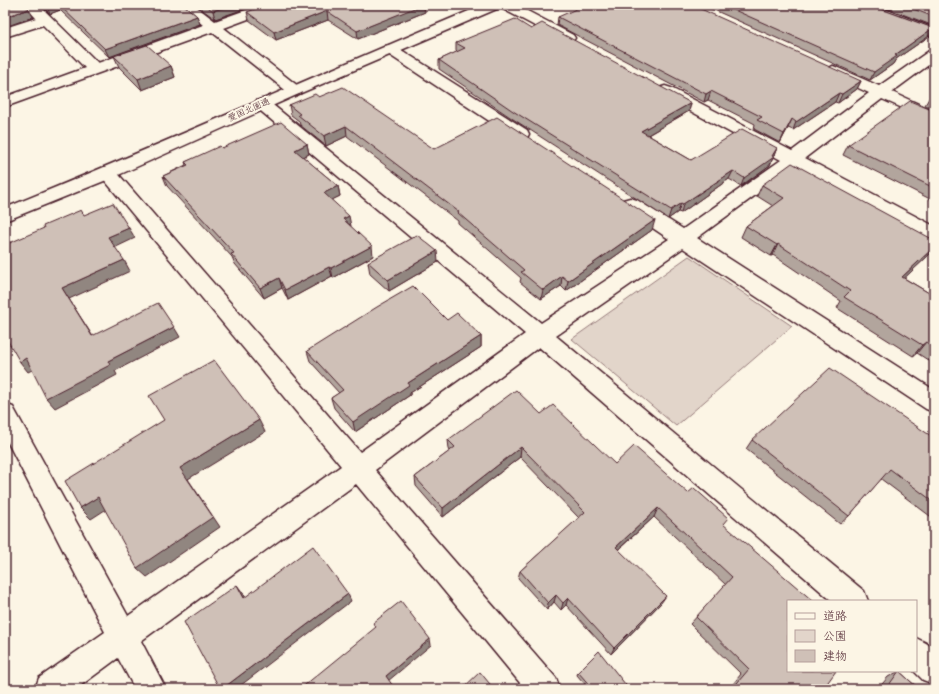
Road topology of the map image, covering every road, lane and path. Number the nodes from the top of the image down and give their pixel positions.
1 (31, 5) edge
2 (186, 5) edge
3 (273, 5) edge
4 (494, 5) edge
5 (506, 5) edge
6 (862, 5) edge
7 (45, 20) junction
8 (214, 27) junction
9 (5, 33) edge
10 (934, 33) edge
11 (583, 46) edge
12 (390, 49) junction
13 (934, 54) edge
14 (823, 67) edge
15 (95, 69) junction
16 (653, 84) edge
17 (295, 90) junction
18 (880, 93) junction
19 (5, 102) edge
20 (262, 104) junction
21 (934, 117) edge
22 (537, 144) edge
23 (793, 159) junction
24 (108, 172) junction
25 (617, 196) edge
26 (5, 215) edge
27 (934, 234) edge
28 (684, 239) junction
29 (540, 335) junction
30 (934, 402) edge
31 (5, 414) edge
32 (358, 468) junction
33 (853, 600) edge
34 (123, 636) junction
35 (917, 654) edge
36 (934, 669) edge
37 (50, 689) edge
38 (150, 689) edge
39 (545, 689) edge

1 - 7 street
2 - 8 street
3 - 8 street
4 - 12 street, 愛国北園通
5 - 11 street
6 - 10 street
7 - 9 street
7 - 15 street
8 - 15 street
8 - 17 street
12 - 17 street, 愛国北園通
12 - 22 street
13 - 18 street
14 - 18 street
15 - 19 street
16 - 23 street
17 - 20 street, 愛国北園通
18 - 21 street
18 - 23 street
20 - 24 street, 愛国北園通
20 - 29 street
23 - 27 street
23 - 28 street
24 - 26 street, 愛国北園通
24 - 32 street
25 - 28 street
28 - 29 street
28 - 30 street
29 - 32 street
29 - 33 street
31 - 34 street
32 - 34 street
32 - 39 street
34 - 37 street
34 - 38 street
35 - 36 street

